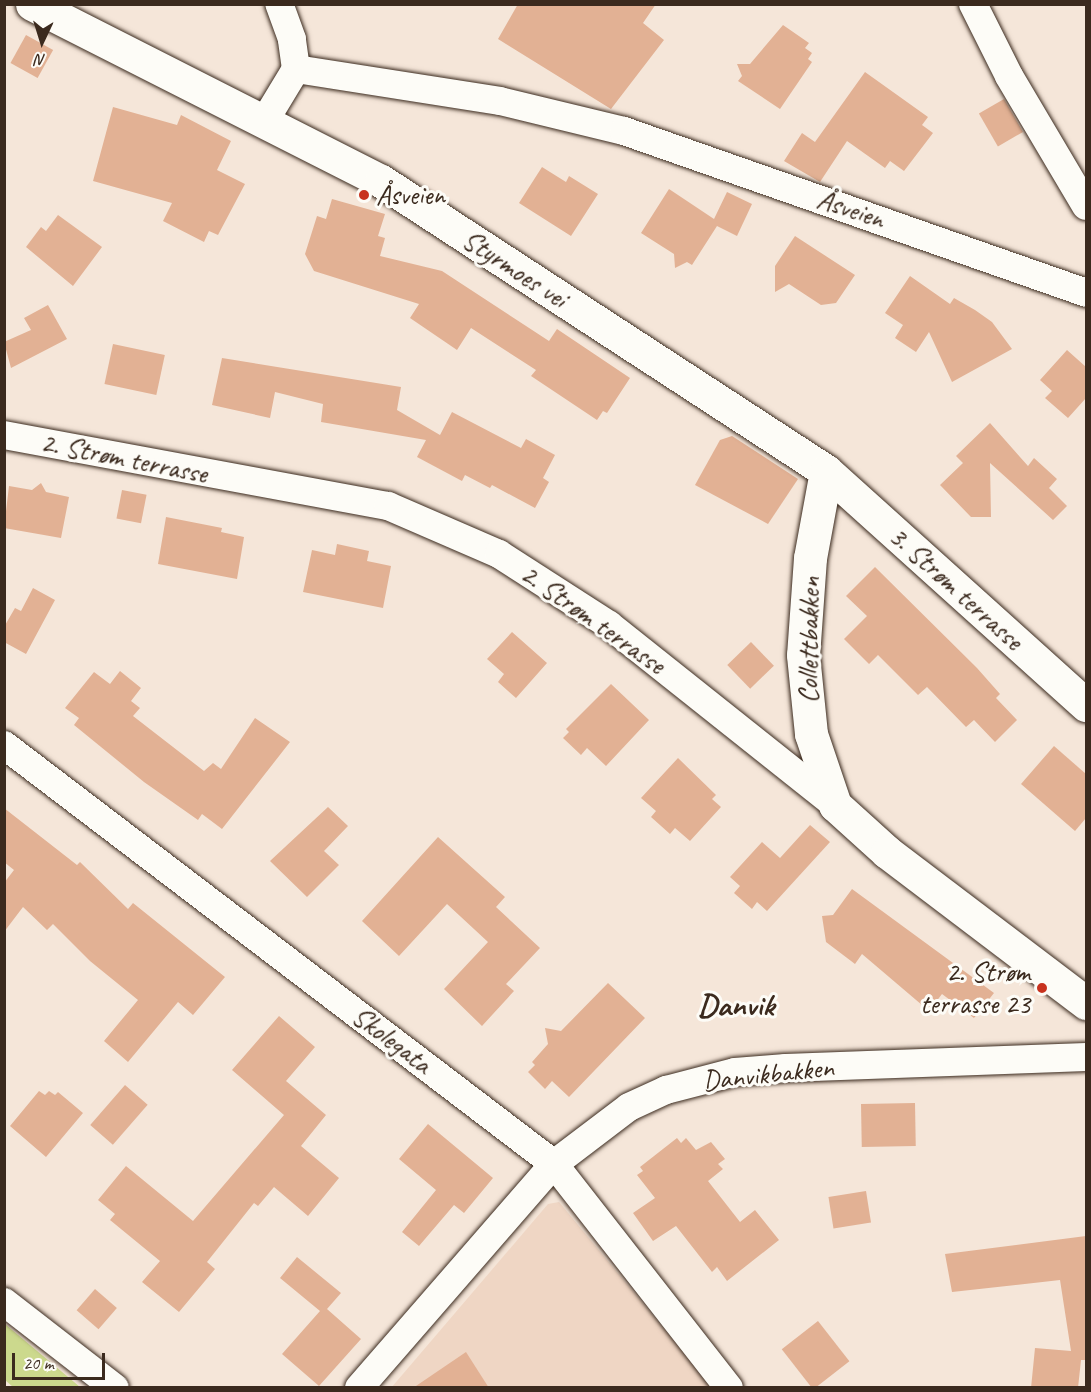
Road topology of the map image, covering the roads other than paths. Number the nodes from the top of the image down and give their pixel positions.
1 (32, 4) edge
2 (279, 4) edge
3 (973, 4) edge
4 (296, 69) junction
5 (264, 122) junction
6 (1086, 206) edge
7 (1086, 292) edge
8 (4, 435) edge
9 (826, 471) junction
10 (1086, 705) edge
11 (4, 745) edge
12 (835, 805) junction
13 (1086, 1003) edge
14 (1086, 1057) edge
15 (554, 1164) junction
16 (4, 1302) edge
17 (115, 1388) edge
18 (359, 1388) edge
19 (729, 1388) edge

1 - 5 main road, Styrmoes vei
2 - 4 street
3 - 6 street
4 - 5 street
4 - 7 street, Åsveien
5 - 9 main road, Styrmoes vei
8 - 12 street, 2. Strøm terrasse
9 - 10 main road, 3. Strøm terrasse
9 - 12 main road, Collettbakken
11 - 15 street, Skolegata
12 - 13 main road, 2. Strøm terrasse
14 - 15 street, Danvikbakken
15 - 18 street, Danvikbakken
15 - 19 street, Skolegata
16 - 17 street

